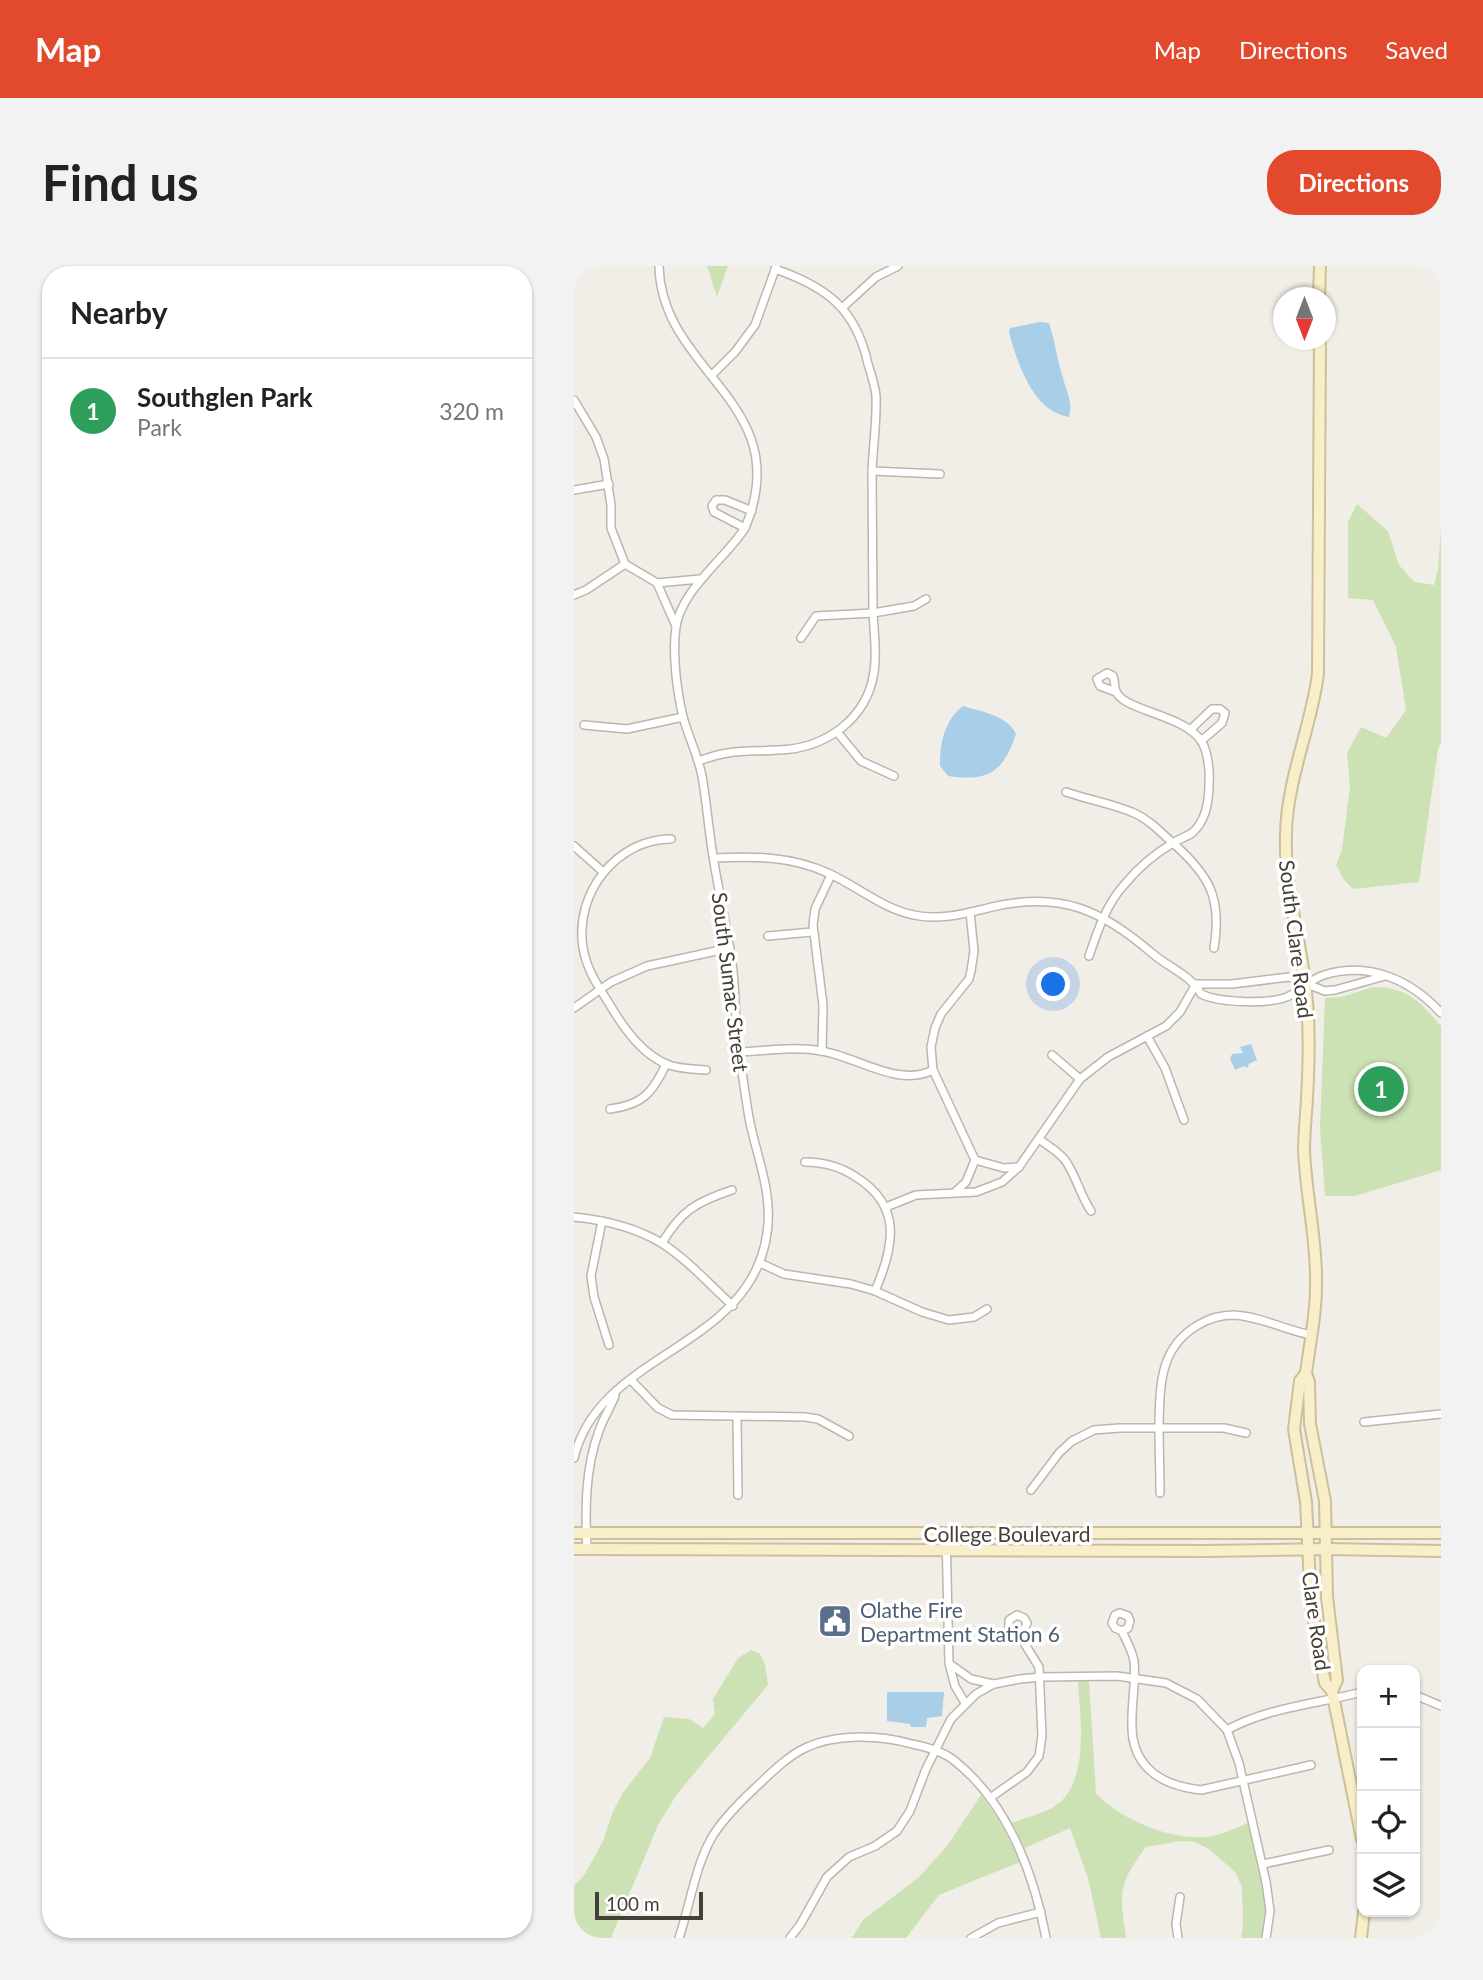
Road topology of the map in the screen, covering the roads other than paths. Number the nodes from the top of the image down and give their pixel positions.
1 (659, 266) edge
2 (898, 266) edge
3 (1320, 266) edge
4 (776, 267) edge
5 (1319, 287) edge
6 (843, 307) junction
7 (1320, 350) edge
8 (712, 375) junction
9 (574, 400) edge
10 (872, 471) junction
11 (940, 474) dead end
12 (609, 484) junction
13 (574, 490) edge
14 (752, 511) junction
15 (744, 528) junction
16 (625, 564) junction
17 (700, 579) junction
18 (657, 583) junction
19 (574, 595) edge
20 (926, 599) dead end
21 (873, 613) junction
22 (676, 626) junction
23 (801, 638) dead end
24 (1116, 692) dead end
25 (683, 717) junction
26 (584, 725) dead end
27 (1190, 730) junction
28 (838, 733) junction
29 (1201, 741) junction
30 (699, 761) junction
31 (894, 776) dead end
32 (1066, 792) dead end
33 (671, 839) dead end
34 (1172, 843) junction
35 (574, 846) edge
36 (713, 858) junction
37 (602, 871) junction
38 (831, 875) junction
39 (970, 912) junction
40 (1102, 918) junction
41 (812, 932) junction
42 (768, 936) dead end
43 (730, 948) junction
44 (1214, 948) dead end
45 (1089, 956) dead end
46 (1385, 976) junction
47 (1196, 984) junction
48 (1306, 984) junction
49 (599, 990) junction
50 (574, 1008) edge
51 (1441, 1013) edge
52 (1147, 1036) junction
53 (822, 1051) junction
54 (739, 1052) junction
55 (1052, 1055) dead end
56 (666, 1065) junction
57 (706, 1070) dead end
58 (933, 1070) junction
59 (1080, 1079) junction
60 (610, 1110) dead end
61 (1184, 1120) dead end
62 (1039, 1139) junction
63 (975, 1160) junction
64 (805, 1163) dead end
65 (1019, 1167) junction
66 (732, 1190) dead end
67 (955, 1191) junction
68 (886, 1207) junction
69 (1091, 1211) dead end
70 (574, 1217) edge
71 (602, 1221) junction
72 (662, 1243) junction
73 (760, 1263) junction
74 (875, 1291) junction
75 (733, 1306) junction
76 (987, 1309) dead end
77 (1311, 1335) junction
78 (609, 1345) dead end
79 (1306, 1373) junction
80 (631, 1380) junction
81 (617, 1392) junction
82 (1441, 1414) edge
83 (737, 1417) junction
84 (1364, 1422) dead end
85 (1159, 1428) junction
86 (1245, 1433) dead end
87 (849, 1436) dead end
88 (574, 1458) edge
89 (1031, 1490) dead end
90 (1160, 1493) dead end
91 (738, 1495) dead end
92 (946, 1532) junction
93 (574, 1533) edge
94 (586, 1533) junction
95 (1441, 1533) edge
96 (1307, 1534) junction
97 (1326, 1534) junction
98 (574, 1549) edge
99 (587, 1549) junction
100 (1308, 1549) junction
101 (1326, 1549) junction
102 (946, 1550) junction
103 (1441, 1551) edge
104 (1122, 1631) dead end
105 (1018, 1633) dead end
106 (949, 1663) junction
107 (1041, 1677) junction
108 (1133, 1677) junction
109 (994, 1684) junction
110 (1357, 1693) edge
111 (1333, 1695) junction
112 (1420, 1697) edge
113 (965, 1703) junction
114 (1441, 1706) edge
115 (1227, 1730) junction
116 (935, 1751) junction
117 (1311, 1765) dead end
118 (1243, 1781) junction
119 (990, 1798) junction
120 (1357, 1814) edge
121 (1329, 1850) dead end
122 (1263, 1864) junction
123 (1180, 1897) dead end
124 (1041, 1912) junction
125 (1363, 1917) edge
126 (680, 1938) edge
127 (790, 1938) edge
128 (971, 1938) edge
129 (1046, 1938) edge
130 (1178, 1938) edge
131 (1266, 1938) edge
132 (1361, 1938) edge

1 - 8 street, South Sumac Street
2 - 6 street
3 - 5 street
4 - 6 street
4 - 8 street
6 - 10 street
7 - 48 street, South Clare Road
8 - 14 street, South Sumac Street
9 - 12 street
10 - 11 street
10 - 21 street
12 - 13 street
12 - 16 street
14 - 15 street, South Sumac Street
14 - 15 street
15 - 17 street, South Sumac Street
16 - 18 street
16 - 19 street
17 - 18 street
17 - 22 street, South Sumac Street
18 - 22 street
20 - 21 street
21 - 23 street
21 - 28 street
22 - 25 street, South Sumac Street
24 - 27 street
25 - 26 street
25 - 30 street, South Sumac Street
27 - 29 street
27 - 29 street
28 - 30 street
28 - 31 street
29 - 34 street
30 - 36 street, South Sumac Street
32 - 34 street
33 - 37 street
34 - 40 street
34 - 44 street
35 - 37 street
36 - 38 street
36 - 43 street, South Sumac Street
37 - 49 street
38 - 39 street
38 - 41 street
39 - 40 street
39 - 58 street
40 - 45 street
40 - 47 street
41 - 42 street
41 - 53 street
43 - 49 street
43 - 54 street, South Sumac Street
46 - 48 street
46 - 48 street
46 - 51 street
47 - 48 street
47 - 48 street
47 - 52 street
48 - 77 street, South Clare Road
49 - 50 street
49 - 56 street
52 - 59 street
52 - 61 street
53 - 54 street
53 - 58 street
54 - 73 street, South Sumac Street
55 - 59 street
56 - 57 street
56 - 60 street
58 - 63 street
59 - 62 street
62 - 65 street
62 - 69 street
63 - 65 street
63 - 67 street
64 - 68 street
65 - 67 street
66 - 72 street
67 - 68 street
68 - 74 street
70 - 71 street
71 - 72 street
71 - 78 street
72 - 75 street
73 - 74 street
73 - 75 street, South Sumac Street
74 - 76 street
75 - 80 street, South Sumac Street
77 - 79 street, South Clare Road
77 - 85 street
79 - 96 street, South Clare Road
79 - 97 street, South Clare Road
80 - 81 street, South Sumac Street
80 - 83 street
81 - 88 street, South Sumac Street
81 - 94 street, South Sumac Street
82 - 84 street
83 - 87 street
83 - 91 street
85 - 86 street
85 - 89 street
85 - 90 street
92 - 94 street, College Boulevard
92 - 96 street, College Boulevard
92 - 102 street
93 - 94 street, College Boulevard
94 - 99 street, South Sumac Street
95 - 97 street, College Boulevard
96 - 97 street, College Boulevard
96 - 100 street, South Clare Road
97 - 101 street, South Clare Road
98 - 99 street, College Boulevard
99 - 102 street, College Boulevard
100 - 101 street, College Boulevard
100 - 102 street, College Boulevard
100 - 111 street, Clare Road
101 - 103 street, College Boulevard
101 - 111 street, Clare Road
102 - 106 street
104 - 108 street
105 - 107 street
106 - 109 street
106 - 113 street
107 - 108 street
107 - 109 street
107 - 119 street
108 - 115 street
108 - 118 street
109 - 113 street
110 - 111 street
111 - 115 street
111 - 120 street, Clare Road
112 - 114 street
113 - 116 street
115 - 118 street
116 - 119 street
116 - 126 street
116 - 127 street
117 - 118 street
118 - 122 street
119 - 124 street
121 - 122 street
122 - 131 street
123 - 130 street
124 - 128 street
124 - 129 street
125 - 132 street

